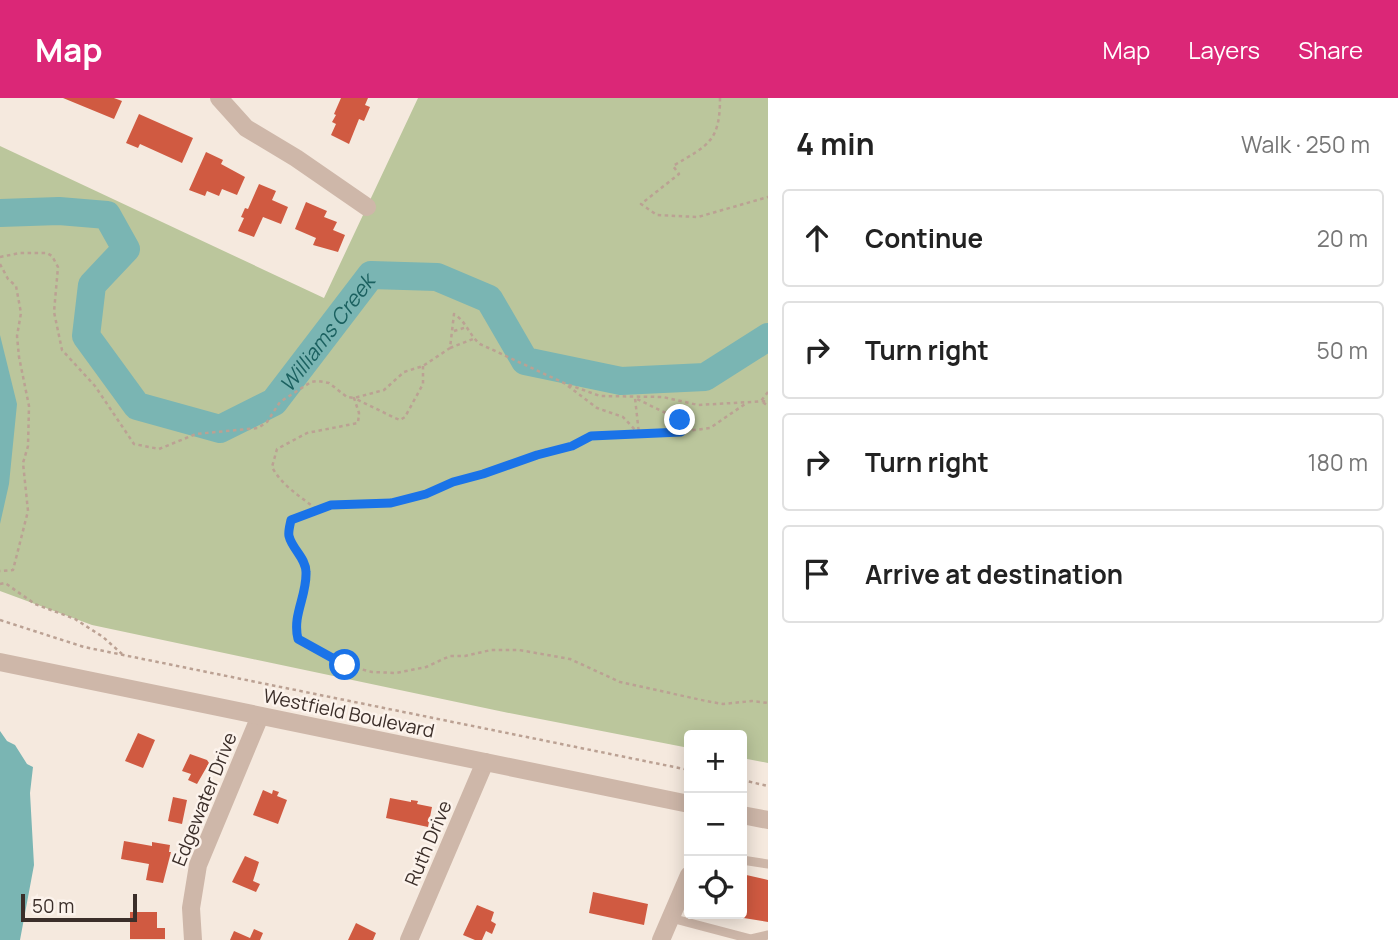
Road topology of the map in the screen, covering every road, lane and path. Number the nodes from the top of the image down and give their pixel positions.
1 (219, 98) edge
2 (720, 98) edge
3 (768, 197) edge
4 (367, 207) dead end
5 (0, 257) edge
6 (0, 264) edge
7 (467, 327) junction
8 (454, 331) junction
9 (474, 339) junction
10 (450, 348) junction
11 (423, 366) junction
12 (564, 383) junction
13 (768, 392) edge
14 (354, 398) junction
15 (635, 398) junction
16 (761, 401) junction
17 (768, 401) edge
18 (747, 402) junction
19 (768, 406) edge
20 (681, 432) junction
21 (639, 434) junction
22 (316, 509) junction
23 (0, 571) edge
24 (0, 584) edge
25 (1, 620) edge
26 (122, 655) junction
27 (0, 662) edge
28 (768, 703) edge
29 (260, 716) junction
30 (485, 762) junction
31 (684, 769) edge
32 (747, 781) edge
33 (768, 786) edge
34 (684, 803) edge
35 (747, 816) edge
36 (768, 820) edge
37 (747, 861) edge
38 (768, 864) edge
39 (684, 886) edge
40 (670, 918) junction
41 (767, 935) edge
42 (193, 940) edge
43 (409, 940) edge
44 (661, 940) edge

1 - 4 street
2 - 3 path
5 - 14 path
6 - 23 path
7 - 8 path
7 - 8 path
7 - 9 path
8 - 10 path
9 - 10 path
9 - 12 path
10 - 11 path
11 - 14 path
11 - 14 path
12 - 15 path
12 - 21 path
13 - 16 path
14 - 22 path
15 - 18 path
15 - 20 path
15 - 21 path
16 - 17 path
16 - 18 path
16 - 19 path
18 - 20 path
20 - 21 path
21 - 22 path
22 - 28 path
24 - 26 path
25 - 26 path
26 - 31 path
27 - 29 street, Westfield Boulevard
29 - 30 street, Westfield Boulevard
29 - 42 street, Edgewater Drive
30 - 34 street, Westfield Boulevard
30 - 43 street, Ruth Drive
32 - 33 path
35 - 36 street
37 - 38 lane
39 - 40 street
40 - 41 lane
40 - 44 street

